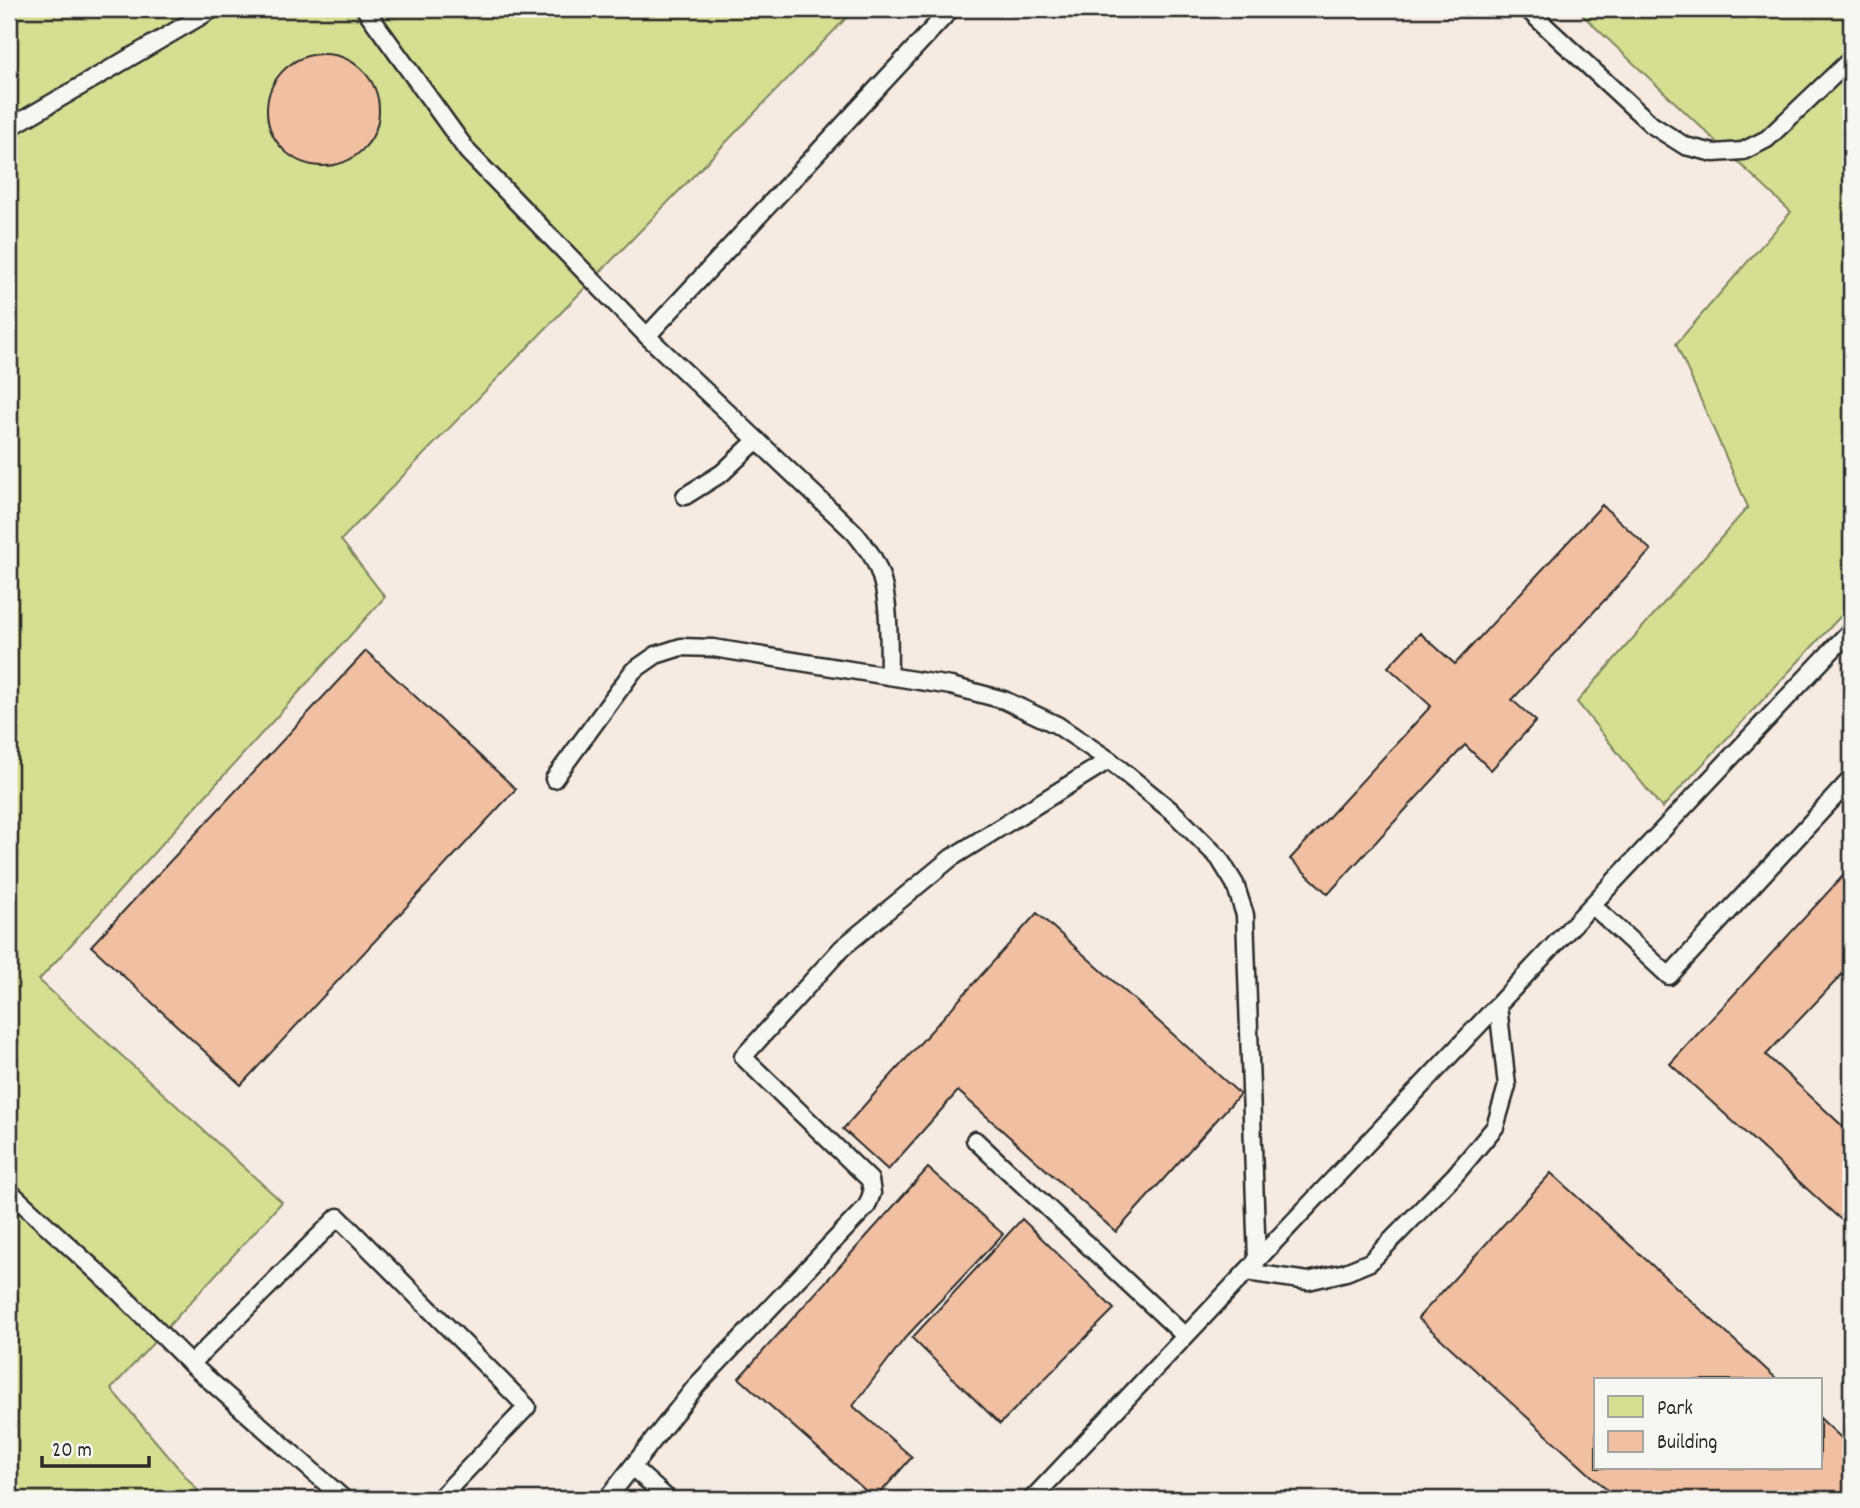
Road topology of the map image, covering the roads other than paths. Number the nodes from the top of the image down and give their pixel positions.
1 (213, 9) edge
2 (365, 9) edge
3 (951, 9) edge
4 (1527, 9) edge
5 (1851, 59) edge
6 (9, 128) edge
7 (647, 336) junction
8 (757, 440) junction
9 (685, 496) dead end
10 (1851, 630) edge
11 (889, 675) junction
12 (1109, 760) junction
13 (554, 779) dead end
14 (1851, 779) edge
15 (1592, 905) junction
16 (1497, 1006) junction
17 (975, 1140) dead end
18 (9, 1191) edge
19 (1251, 1267) junction
20 (1185, 1336) junction
21 (191, 1364) junction
22 (632, 1467) junction
23 (344, 1499) edge
24 (439, 1499) edge
25 (607, 1499) edge
26 (668, 1499) edge
27 (1032, 1499) edge

1 - 6 lane
2 - 7 lane
3 - 7 lane
4 - 5 lane
7 - 8 lane
8 - 9 lane
8 - 11 lane
10 - 15 lane
11 - 12 lane
11 - 13 lane
12 - 19 lane
12 - 22 lane
14 - 15 lane
15 - 16 lane
16 - 19 lane
16 - 19 lane
17 - 20 lane
18 - 21 lane
19 - 20 lane
20 - 27 lane
21 - 23 lane
21 - 24 lane
22 - 25 lane
22 - 26 lane

